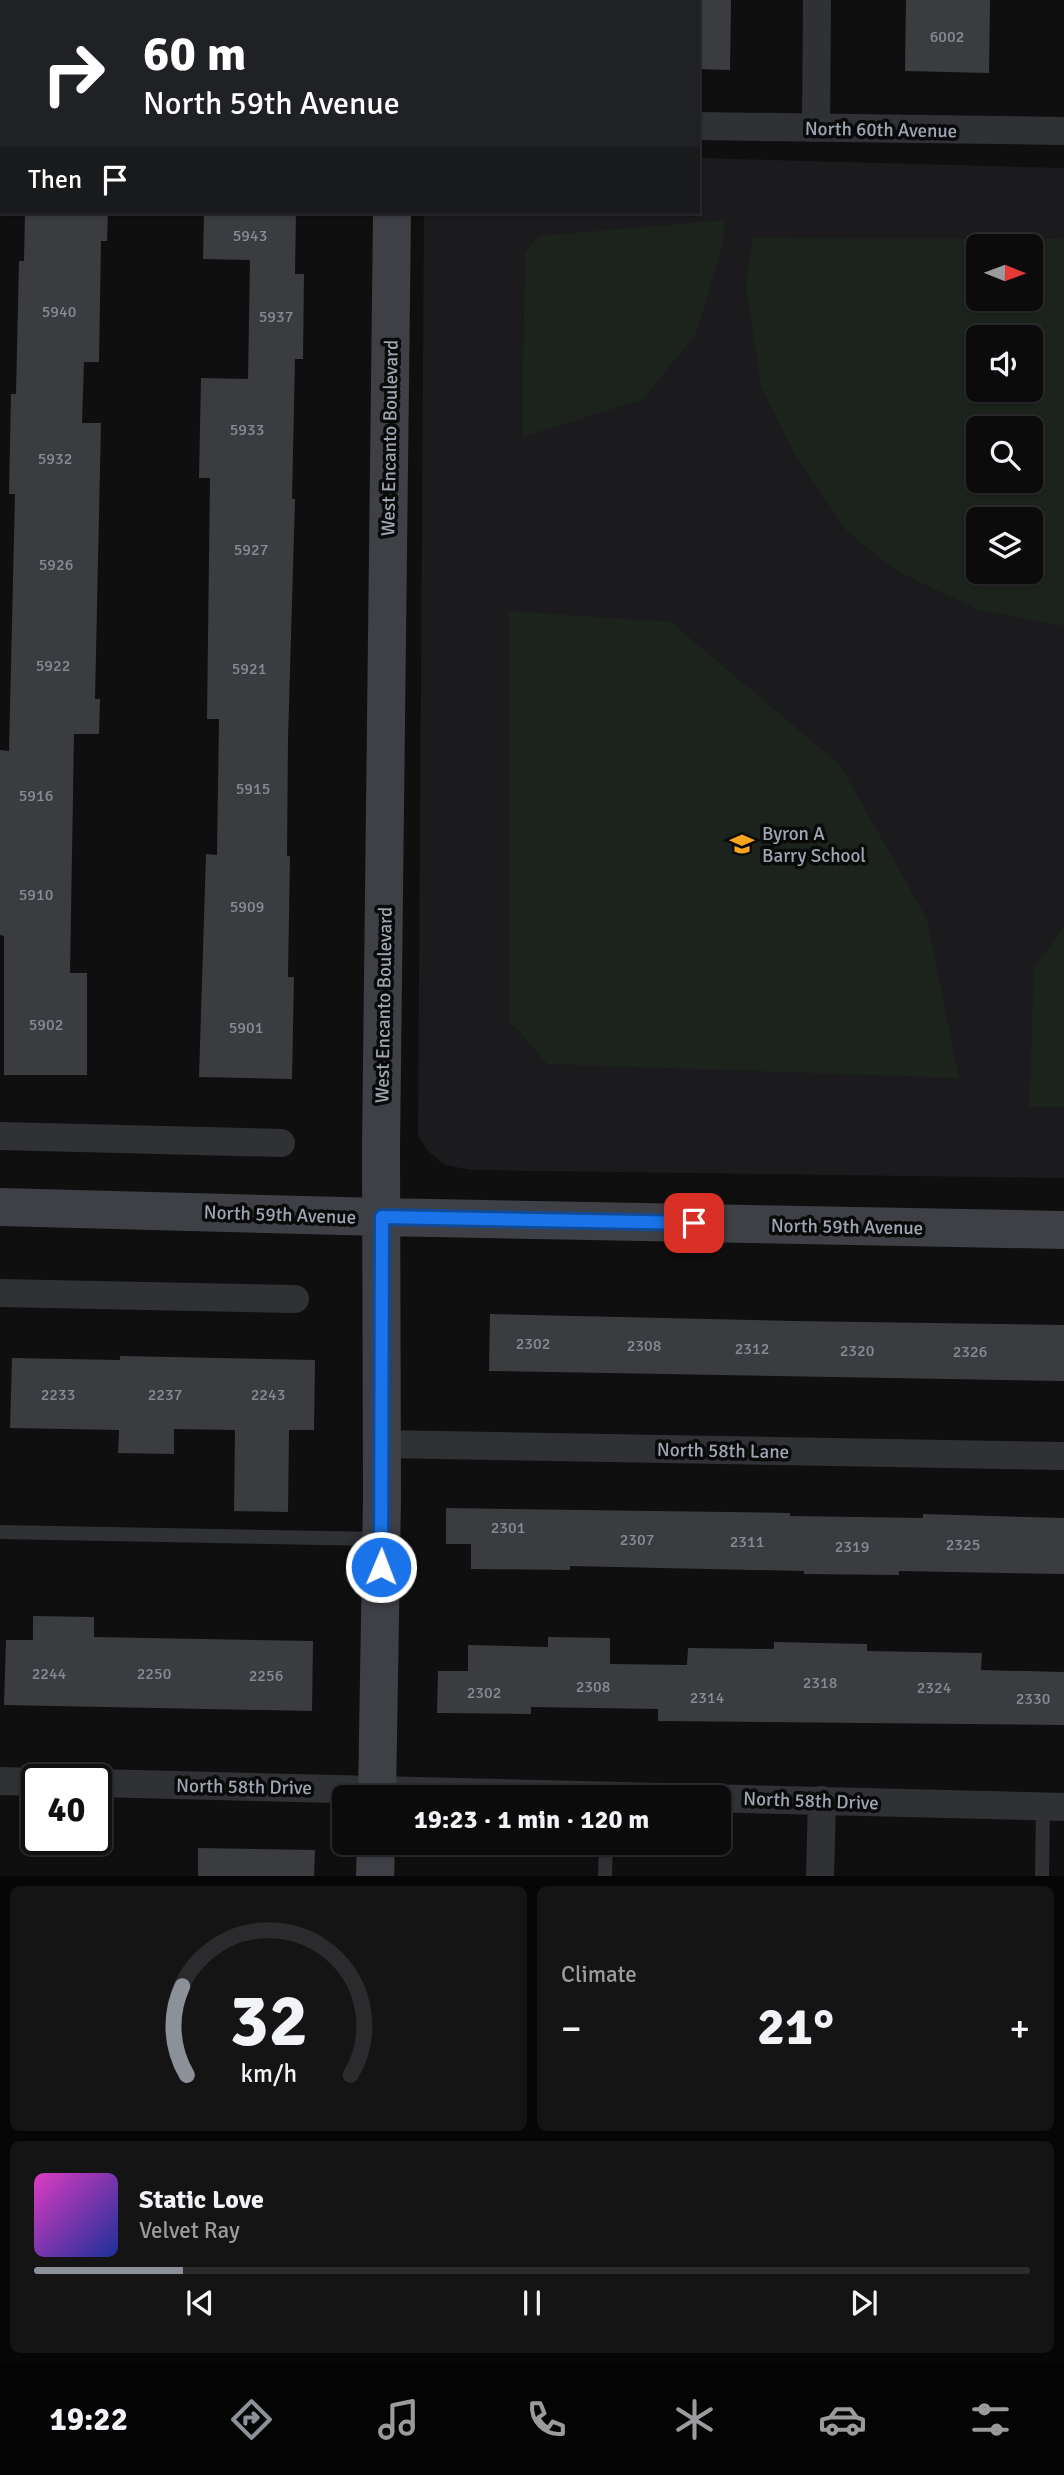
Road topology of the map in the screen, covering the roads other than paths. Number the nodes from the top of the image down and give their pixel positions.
1 (817, 0) edge
2 (700, 126) edge
3 (816, 128) junction
4 (1064, 131) edge
5 (392, 214) edge
6 (0, 1136) edge
7 (281, 1143) dead end
8 (0, 1207) edge
9 (382, 1217) junction
10 (1064, 1230) edge
11 (0, 1293) edge
12 (295, 1298) dead end
13 (382, 1444) junction
14 (1064, 1456) edge
15 (0, 1532) edge
16 (381, 1539) junction
17 (0, 1781) edge
18 (21, 1782) edge
19 (112, 1784) edge
20 (377, 1785) edge
21 (332, 1791) edge
22 (731, 1798) edge
23 (822, 1800) junction
24 (1054, 1806) edge
25 (376, 1855) edge
26 (606, 1855) edge
27 (375, 1876) edge
28 (605, 1876) edge
29 (820, 1876) edge
30 (1042, 1876) edge

1 - 3 street
2 - 3 street, North 60th Avenue
3 - 4 street, North 60th Avenue
5 - 9 street, West Encanto Boulevard
6 - 7 street
8 - 9 street, North 59th Avenue
9 - 10 street, North 59th Avenue
9 - 13 street, West Encanto Boulevard
11 - 12 street
13 - 14 street, North 58th Lane
13 - 16 street, West Encanto Boulevard
15 - 16 lane
16 - 20 street, West Encanto Boulevard
17 - 18 street
19 - 21 street, North 58th Drive
22 - 23 street, North 58th Drive
23 - 24 street, North 58th Drive
23 - 29 street
24 - 30 lane
25 - 27 street
26 - 28 lane

